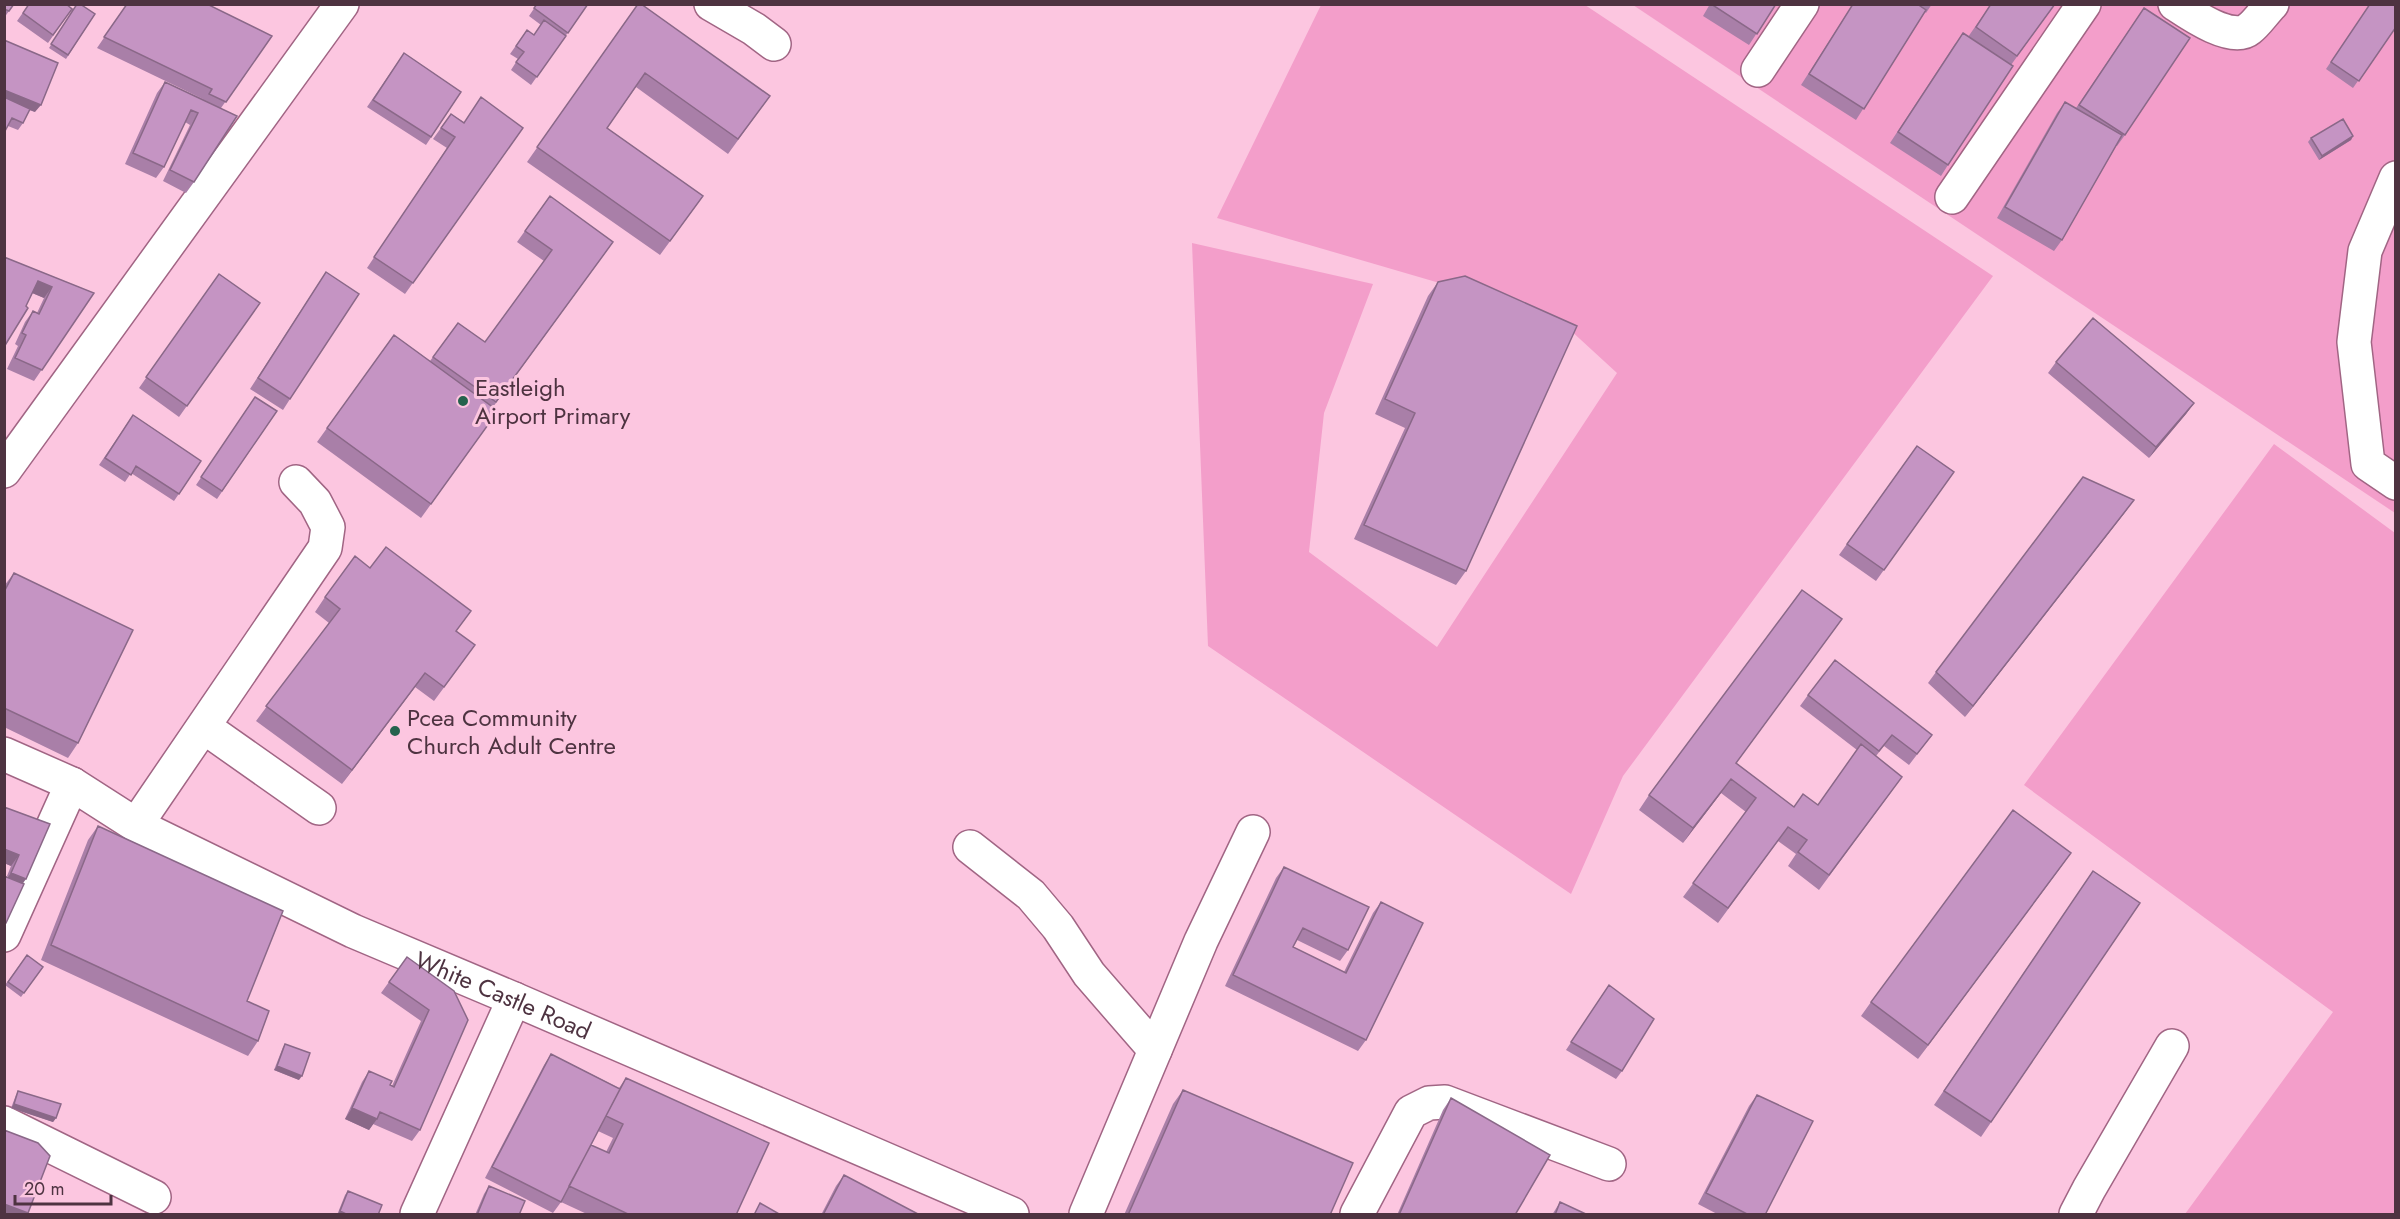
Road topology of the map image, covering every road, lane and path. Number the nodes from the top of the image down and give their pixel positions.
1 (342, 4) edge
2 (711, 4) edge
3 (1802, 4) edge
4 (2084, 4) edge
5 (2175, 4) edge
6 (2272, 4) edge
7 (774, 44) dead end
8 (1758, 70) dead end
9 (2396, 178) edge
10 (1952, 197) dead end
11 (4, 471) edge
12 (296, 482) dead end
13 (2396, 483) edge
14 (204, 727) junction
15 (4, 754) edge
16 (72, 784) junction
17 (319, 808) dead end
18 (136, 825) junction
19 (1253, 832) dead end
20 (970, 847) dead end
21 (4, 935) edge
22 (514, 999) junction
23 (2172, 1046) dead end
24 (1155, 1050) junction
25 (4, 1123) edge
26 (1609, 1164) dead end
27 (153, 1197) dead end
28 (417, 1215) edge
29 (1012, 1215) edge
30 (1086, 1215) edge
31 (1357, 1215) edge
32 (2076, 1215) edge

1 - 11 street
2 - 7 street
3 - 8 street
4 - 10 street
5 - 6 street
9 - 13 street
12 - 14 street
14 - 17 street
14 - 18 street
15 - 16 street, White Castle Road
16 - 18 street, White Castle Road
16 - 21 street
18 - 22 street, White Castle Road
19 - 24 street
20 - 24 street
22 - 28 street
22 - 29 street, White Castle Road
23 - 32 street
24 - 30 street
25 - 27 street
26 - 31 street

